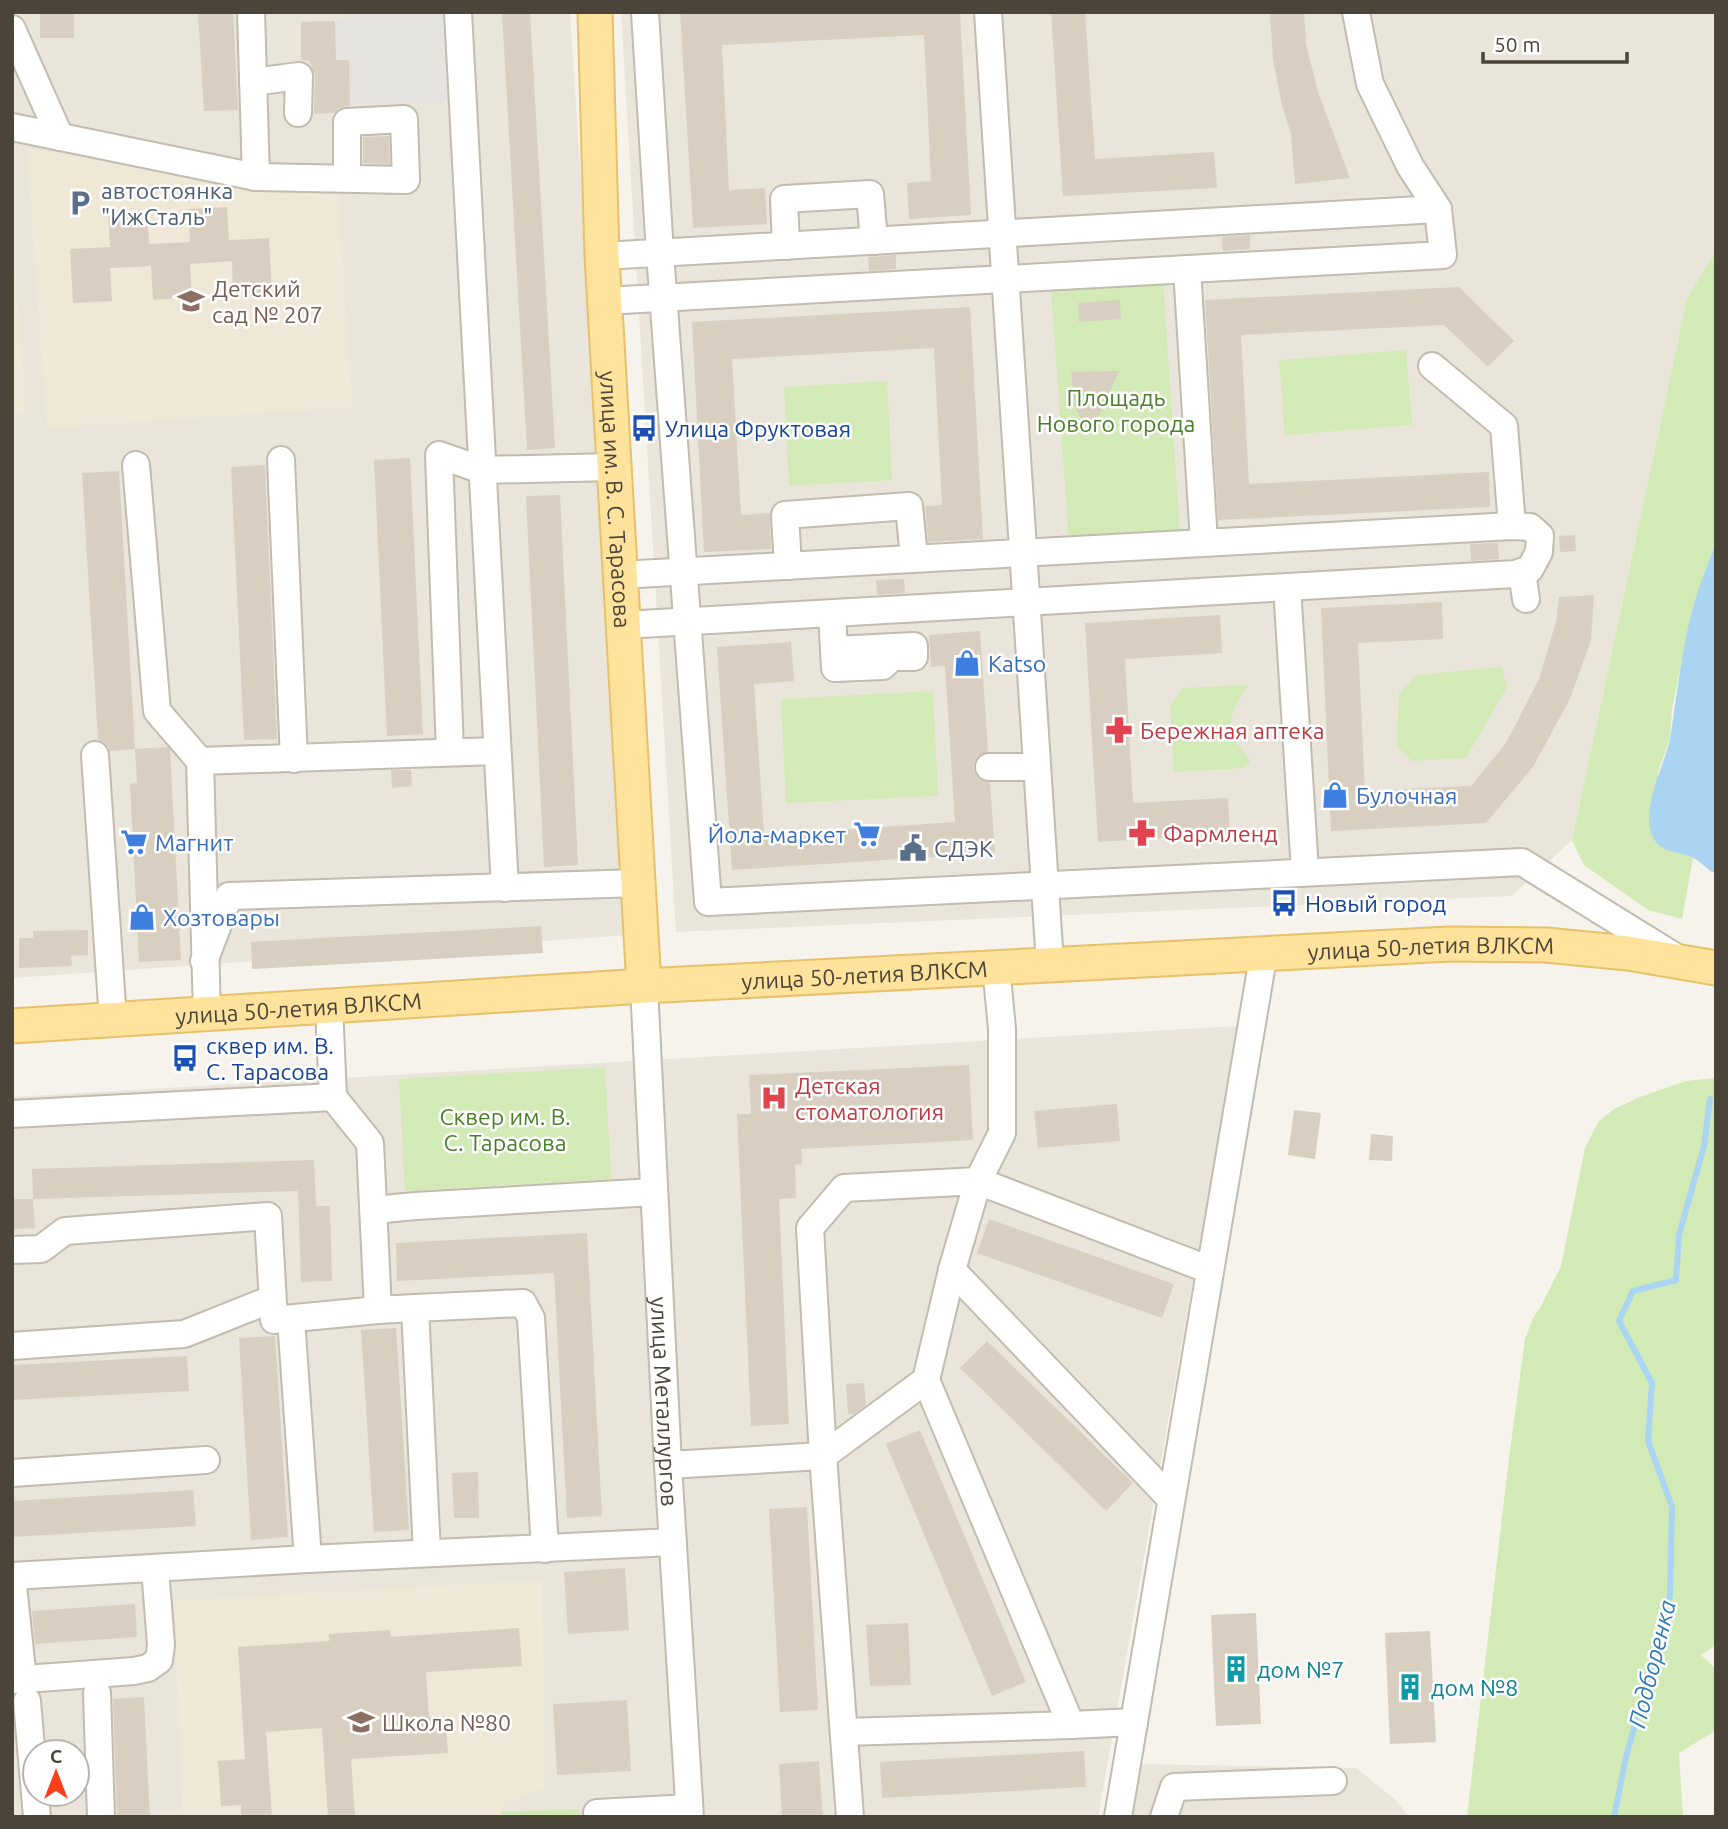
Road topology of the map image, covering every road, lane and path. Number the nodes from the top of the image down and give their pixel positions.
1 (251, 12) edge
2 (458, 12) edge
3 (595, 12) edge
4 (645, 12) edge
5 (988, 12) edge
6 (1356, 12) edge
7 (12, 29) edge
8 (253, 82) junction
9 (298, 113) dead end
10 (12, 127) edge
11 (60, 137) junction
12 (256, 177) junction
13 (347, 179) dead end
14 (1438, 209) junction
15 (1002, 234) junction
16 (874, 241) junction
17 (786, 246) junction
18 (660, 253) junction
19 (602, 256) junction
20 (1187, 269) junction
21 (1005, 279) junction
22 (664, 297) junction
23 (604, 301) junction
24 (1432, 366) dead end
25 (281, 460) dead end
26 (136, 465) dead end
27 (614, 467) junction
28 (482, 470) junction
29 (1512, 526) junction
30 (1204, 542) junction
31 (1023, 552) junction
32 (914, 558) junction
33 (788, 566) junction
34 (685, 571) junction
35 (1522, 572) junction
36 (620, 575) junction
37 (1287, 587) junction
38 (1526, 598) dead end
39 (1026, 603) junction
40 (832, 614) junction
41 (688, 622) junction
42 (623, 625) junction
43 (834, 650) dead end
44 (497, 751) junction
45 (450, 752) junction
46 (95, 755) dead end
47 (294, 759) junction
48 (200, 761) junction
49 (1037, 766) junction
50 (989, 767) dead end
51 (1305, 871) junction
52 (638, 883) junction
53 (1044, 884) junction
54 (505, 888) junction
55 (1264, 952) junction
56 (204, 961) junction
57 (1682, 961) junction
58 (1049, 964) junction
59 (996, 966) junction
60 (1716, 968) edge
61 (644, 986) junction
62 (329, 1006) junction
63 (207, 1014) junction
64 (113, 1020) junction
65 (12, 1026) edge
66 (333, 1097) junction
67 (12, 1114) edge
68 (978, 1181) junction
69 (653, 1192) junction
70 (374, 1210) junction
71 (12, 1250) edge
72 (952, 1270) junction
73 (1210, 1270) junction
74 (272, 1298) junction
75 (415, 1308) junction
76 (378, 1310) junction
77 (291, 1319) junction
78 (12, 1346) edge
79 (926, 1380) junction
80 (823, 1456) junction
81 (206, 1460) dead end
82 (668, 1465) junction
83 (12, 1473) edge
84 (1171, 1499) junction
85 (673, 1542) junction
86 (545, 1549) junction
87 (427, 1553) junction
88 (308, 1559) junction
89 (155, 1568) junction
90 (12, 1576) edge
91 (21, 1687) edge
92 (97, 1693) dead end
93 (1134, 1722) junction
94 (1071, 1725) junction
95 (844, 1732) junction
96 (1334, 1782) dead end
97 (690, 1812) edge
98 (597, 1813) dead end
99 (37, 1817) edge
100 (101, 1817) edge
101 (850, 1817) edge
102 (1118, 1817) edge
103 (1164, 1817) edge

1 - 8 street
2 - 28 street
3 - 19 main road, улица им. В. С. Тарасова
4 - 18 street
5 - 15 street
6 - 14 street
7 - 11 street
8 - 9 street
8 - 12 street
10 - 11 street
11 - 12 street
12 - 13 street
14 - 15 street
14 - 20 street
15 - 16 street
15 - 21 street
16 - 17 street
16 - 17 street
17 - 18 street
18 - 19 street
18 - 22 street
19 - 23 main road, улица им. В. С. Тарасова
20 - 21 street
20 - 30 street
21 - 22 street
21 - 31 street
22 - 23 street
22 - 34 street
23 - 27 main road, улица им. В. С. Тарасова
24 - 29 street
25 - 47 street
26 - 48 street
27 - 28 street
27 - 36 main road, улица им. В. С. Тарасова
28 - 44 street
28 - 45 street
29 - 30 street
29 - 35 street
30 - 31 street
31 - 32 street
31 - 39 street
32 - 33 street
32 - 33 street
33 - 34 street
34 - 36 street
34 - 41 street
35 - 37 street
35 - 38 street
36 - 42 main road, улица им. В. С. Тарасова
37 - 39 street
37 - 51 street
39 - 40 street
39 - 49 street
40 - 41 street
40 - 43 street
41 - 42 street
41 - 53 street
42 - 52 main road, улица им. В. С. Тарасова
44 - 45 street
44 - 54 street
45 - 47 street
46 - 64 street
47 - 48 street
48 - 56 street
49 - 50 street
49 - 53 street
51 - 53 street
51 - 57 street
52 - 54 street
52 - 61 main road, улица им. В. С. Тарасова
53 - 58 street
54 - 56 street
55 - 57 main road, улица 50-летия ВЛКСМ
55 - 58 main road, улица 50-летия ВЛКСМ
55 - 73 street
56 - 63 street
57 - 60 main road, улица 50-летия ВЛКСМ
58 - 59 main road, улица 50-летия ВЛКСМ
59 - 61 main road, улица 50-летия ВЛКСМ
59 - 68 street
61 - 62 main road, улица 50-летия ВЛКСМ
61 - 69 street, улица Металлургов
62 - 63 main road, улица 50-летия ВЛКСМ
62 - 66 street
63 - 64 main road, улица 50-летия ВЛКСМ
64 - 65 main road, улица 50-летия ВЛКСМ
66 - 67 street
66 - 70 street
68 - 72 street
68 - 73 street
68 - 80 street
69 - 70 street
69 - 82 street, улица Металлургов
70 - 76 street
71 - 74 street
72 - 79 street
72 - 84 street
73 - 84 street
74 - 77 street
74 - 78 street
75 - 76 street
75 - 86 street
75 - 87 street
76 - 77 street
77 - 88 street
79 - 80 street
79 - 94 street
80 - 82 street
80 - 95 street
81 - 83 street
82 - 85 street, улица Металлургов
84 - 93 street
85 - 86 street
85 - 97 street, улица Металлургов
86 - 87 street
87 - 88 street
88 - 89 street
89 - 90 street
89 - 91 street
90 - 91 street
91 - 99 street
92 - 100 street
93 - 94 street
93 - 102 street
94 - 95 street
95 - 101 street
96 - 103 street
97 - 98 street

